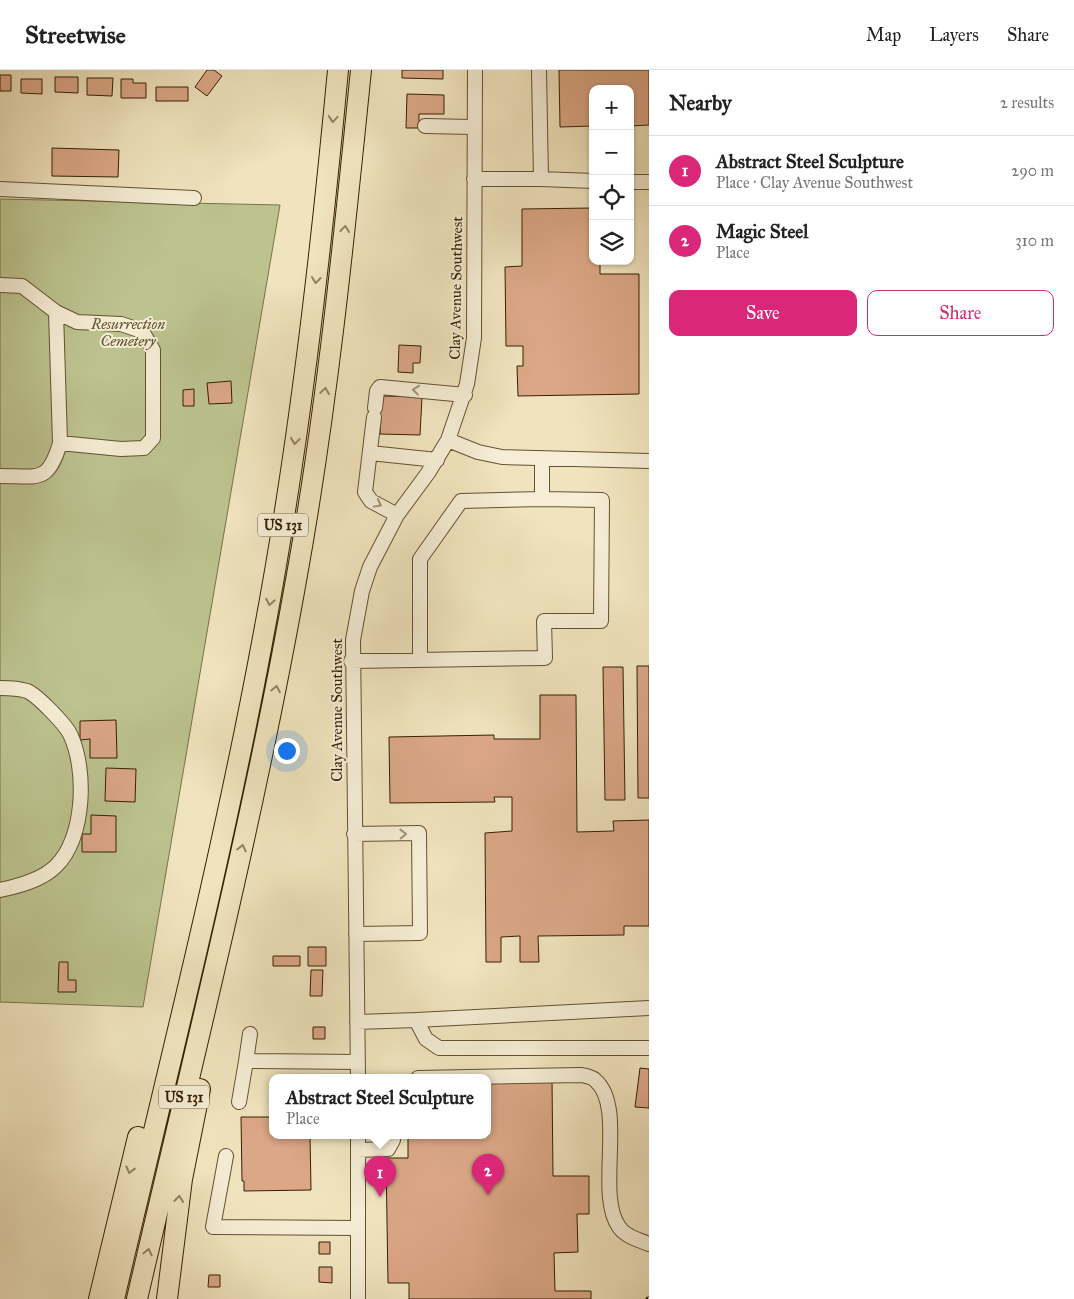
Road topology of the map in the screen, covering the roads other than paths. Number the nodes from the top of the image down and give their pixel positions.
1 (338, 70) edge
2 (362, 70) edge
3 (475, 70) edge
4 (539, 70) edge
5 (425, 126) dead end
6 (473, 127) junction
7 (474, 178) junction
8 (541, 179) junction
9 (589, 181) edge
10 (634, 182) edge
11 (649, 182) edge
12 (0, 189) edge
13 (194, 198) dead end
14 (0, 285) edge
15 (56, 312) junction
16 (464, 396) junction
17 (448, 440) junction
18 (60, 443) junction
19 (370, 453) junction
20 (542, 459) junction
21 (437, 460) junction
22 (649, 461) edge
23 (0, 476) edge
24 (542, 499) junction
25 (397, 514) junction
26 (420, 660) junction
27 (352, 661) junction
28 (0, 688) edge
29 (354, 834) junction
30 (0, 890) edge
31 (232, 896) junction
32 (356, 934) junction
33 (191, 974) junction
34 (649, 1008) edge
35 (416, 1020) junction
36 (357, 1022) junction
37 (250, 1034) dead end
38 (649, 1048) edge
39 (246, 1061) junction
40 (358, 1062) junction
41 (358, 1074) edge
42 (491, 1077) edge
43 (239, 1102) dead end
44 (358, 1139) edge
45 (393, 1139) edge
46 (358, 1150) junction
47 (226, 1156) dead end
48 (358, 1228) junction
49 (649, 1244) edge
50 (99, 1299) edge
51 (114, 1299) edge
52 (137, 1299) edge
53 (167, 1299) edge
54 (358, 1299) edge

1 -> 33 highway, US 131
31 -> 2 highway, US 131
3 - 6 street, Clay Avenue Southwest
4 - 8 street
5 - 6 street
6 - 7 street, Clay Avenue Southwest
7 - 8 street
7 - 16 street, Clay Avenue Southwest
8 - 9 street
10 - 11 street
12 - 13 street
14 - 15 street
15 - 18 street
15 - 18 street
16 - 17 street, Clay Avenue Southwest
16 -> 19 street
17 - 20 street
17 - 21 street, Clay Avenue Southwest
18 - 23 street
19 - 21 street
19 -> 25 street
20 - 22 street
20 - 24 street
21 - 25 street, Clay Avenue Southwest
24 - 26 street
24 - 26 street
25 - 27 street, Clay Avenue Southwest
26 - 27 street
27 - 29 street, Clay Avenue Southwest
28 - 30 street
29 - 32 street, Clay Avenue Southwest
29 -> 32 street
52 -> 31 highway, US 131
53 -> 31 highway
32 - 36 street, Clay Avenue Southwest
33 -> 50 highway
33 - 51 highway, US 131
34 - 35 street
35 - 36 street
35 - 38 street
36 - 40 street, Clay Avenue Southwest
37 - 39 street
39 - 40 street
39 - 43 street
40 - 41 street, Clay Avenue Southwest
42 - 49 street
44 - 46 street
45 - 46 street
46 - 48 street
47 - 48 street
48 - 54 street

